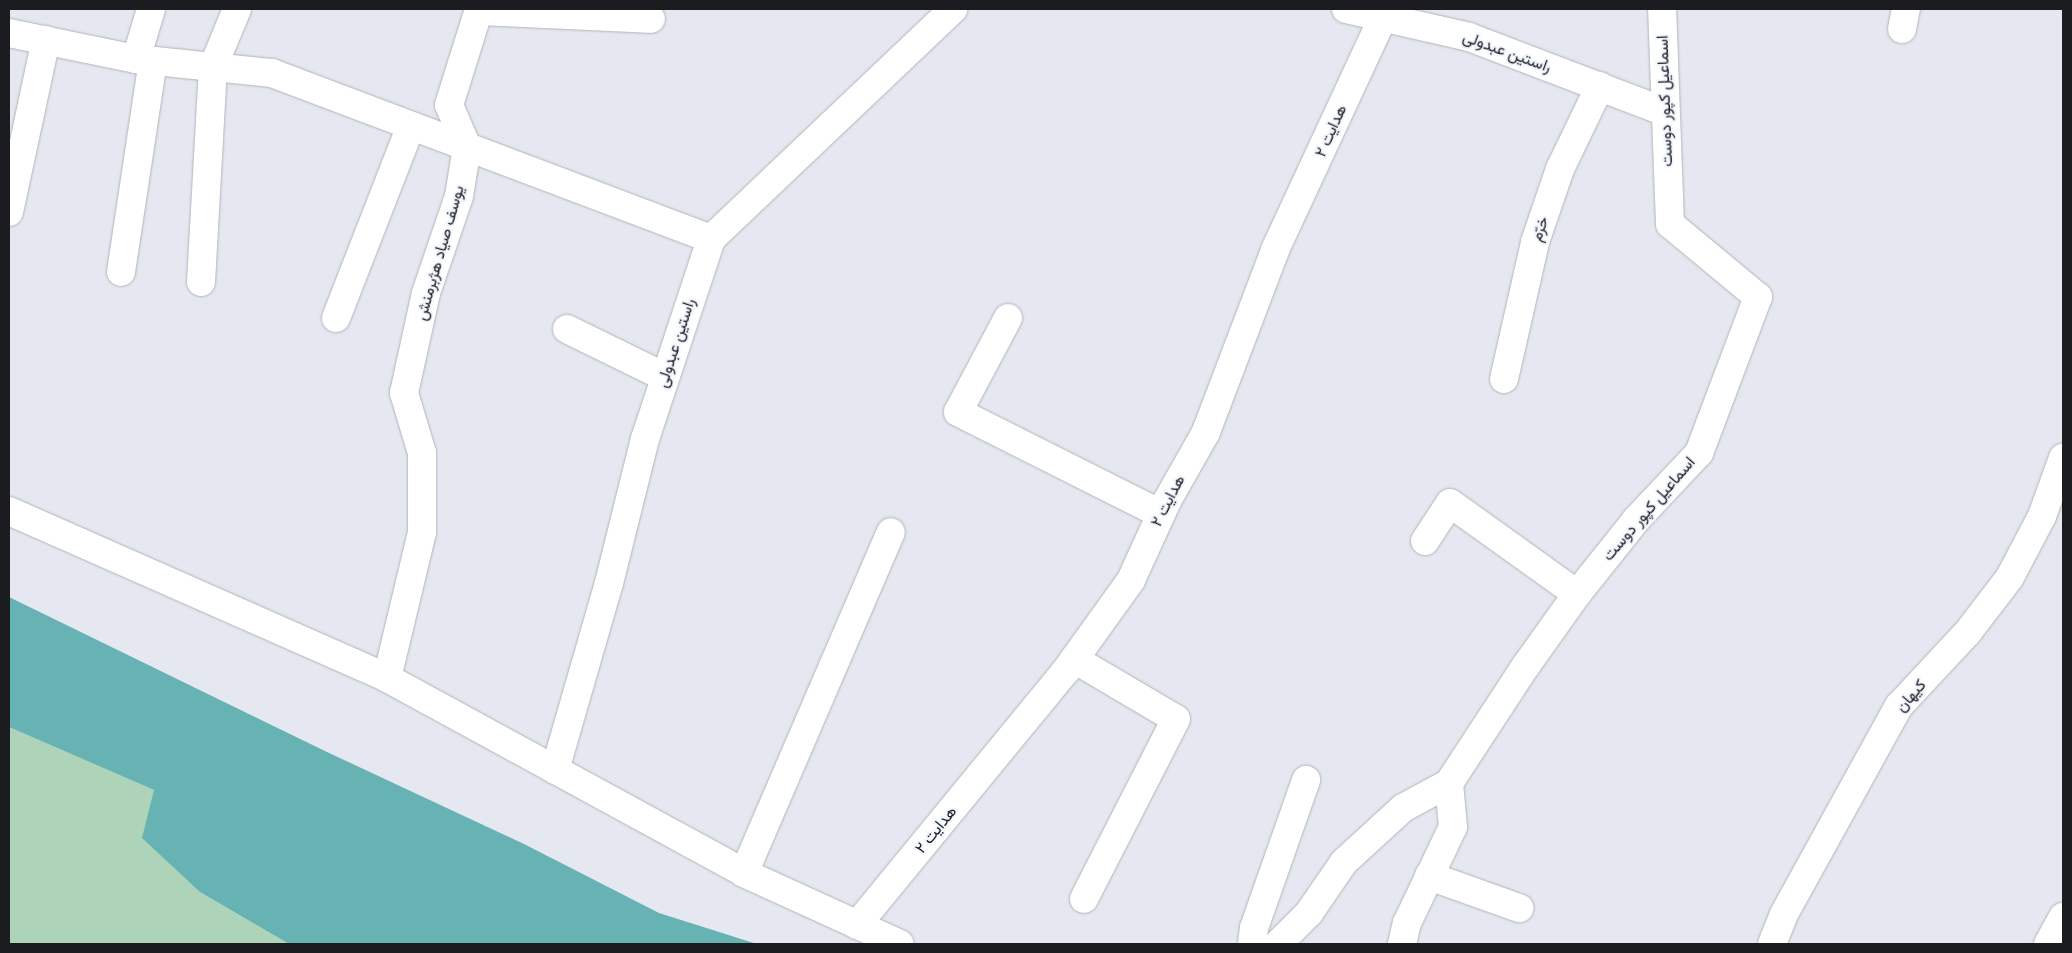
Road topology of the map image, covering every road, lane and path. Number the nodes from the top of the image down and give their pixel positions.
1 (151, 9) edge
2 (237, 9) edge
3 (953, 9) edge
4 (1346, 9) edge
5 (1662, 9) edge
6 (478, 10) edge
7 (1382, 19) junction
8 (650, 20) dead end
9 (9, 33) edge
10 (46, 40) junction
11 (145, 60) junction
12 (213, 67) junction
13 (1600, 86) junction
14 (1663, 111) junction
15 (411, 126) junction
16 (467, 147) junction
17 (9, 212) edge
18 (711, 239) junction
19 (121, 272) dead end
20 (201, 282) dead end
21 (336, 318) dead end
22 (1008, 318) dead end
23 (567, 329) dead end
24 (665, 377) junction
25 (1504, 379) dead end
26 (2063, 458) edge
27 (9, 511) edge
28 (1161, 514) junction
29 (891, 532) dead end
30 (1425, 541) dead end
31 (1577, 594) junction
32 (1074, 659) junction
33 (387, 678) junction
34 (555, 770) junction
35 (1306, 780) dead end
36 (1449, 783) junction
37 (744, 873) junction
38 (1429, 876) junction
39 (1084, 899) dead end
40 (1519, 908) dead end
41 (2063, 917) edge
42 (857, 925) junction
43 (900, 944) edge
44 (1252, 944) edge
45 (1278, 944) edge
46 (1402, 944) edge
47 (1772, 944) edge
48 (2048, 944) edge

1 - 11 street
2 - 12 street
3 - 18 street, راستین عبدولی
4 - 7 street, راستین عبدولی
5 - 14 street, اسماعیل کپور دوست
6 - 8 street
6 - 16 street
7 - 13 street, راستین عبدولی
7 - 28 street, هدایت ۲
9 - 10 street
10 - 11 street
10 - 17 street
11 - 12 street
11 - 19 street
12 - 15 street
12 - 20 street
13 - 14 street, راستین عبدولی
13 - 25 street, خرّم
14 - 31 street, اسماعیل کپور دوست
15 - 16 street
15 - 21 street
16 - 18 street
16 - 33 street, یوسف صیاد هژبرمنش
18 - 24 street, راستین عبدولی
22 - 28 street
23 - 24 street
24 - 34 street, راستین عبدولی
26 - 47 street, کیهان
27 - 33 street
28 - 32 street, هدایت ۲
29 - 37 street
30 - 31 street
31 - 36 street, اسماعیل کپور دوست
32 - 39 street
32 - 42 street, هدایت ۲
33 - 34 street
34 - 37 street
35 - 44 street
36 - 38 street
36 - 45 street
37 - 42 street
38 - 40 street
38 - 46 street
41 - 48 street
42 - 43 street

